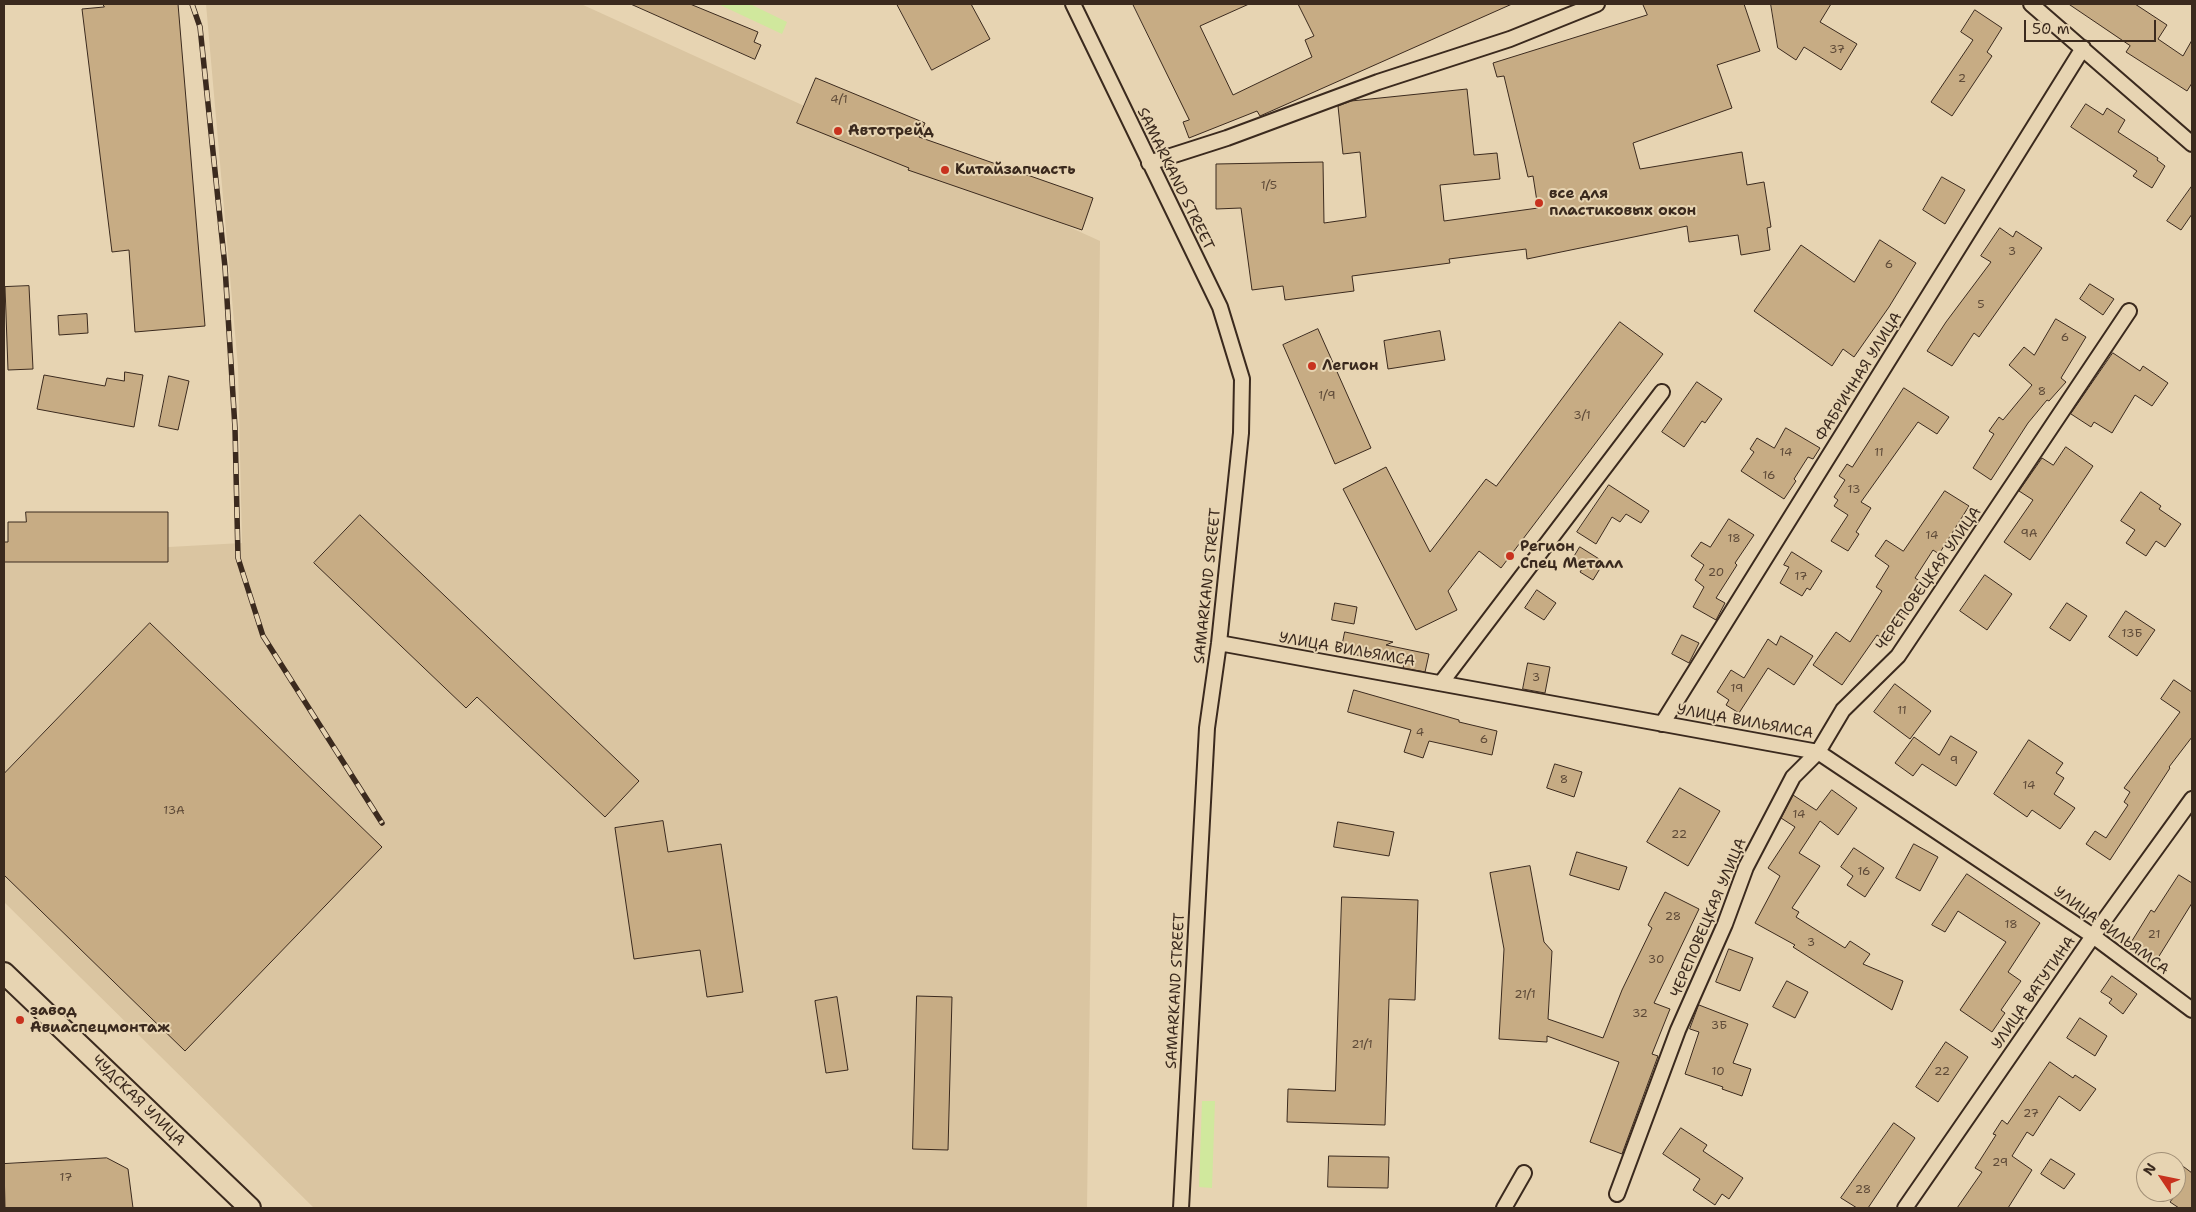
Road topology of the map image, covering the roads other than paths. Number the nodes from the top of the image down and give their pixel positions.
1 (1073, 4) edge
2 (1597, 4) edge
3 (2031, 4) edge
4 (2083, 48) junction
5 (2192, 144) edge
6 (1149, 163) junction
7 (2129, 311) dead end
8 (1662, 392) dead end
9 (1219, 643) junction
10 (1441, 683) junction
11 (1662, 724) junction
12 (1818, 752) junction
13 (2192, 799) edge
14 (2093, 936) junction
15 (4, 973) edge
16 (2192, 1010) edge
17 (1524, 1173) dead end
18 (1617, 1194) dead end
19 (250, 1208) edge
20 (1181, 1208) edge
21 (1504, 1208) edge
22 (1905, 1208) edge

1 - 6 street, SAMARKAND STREET
2 - 6 street
3 - 4 street
4 - 5 street
4 - 11 street, ФАБРИЧНАЯ УЛИЦА
6 - 9 street, SAMARKAND STREET
7 - 12 street, ЧЕРЕПОВЕЦКАЯ УЛИЦА
8 - 10 street
9 - 10 street, УЛИЦА ВИЛЬЯМСА
9 - 20 street, SAMARKAND STREET
10 - 11 street, УЛИЦА ВИЛЬЯМСА
11 - 12 street, УЛИЦА ВИЛЬЯМСА
12 - 14 street, УЛИЦА ВИЛЬЯМСА
12 - 18 street, ЧЕРЕПОВЕЦКАЯ УЛИЦА
13 - 14 street, УЛИЦА ВАТУТИНА
14 - 16 street, УЛИЦА ВИЛЬЯМСА
14 - 22 street, УЛИЦА ВАТУТИНА
15 - 19 main road, ЧУДСКАЯ УЛИЦА
17 - 21 street

